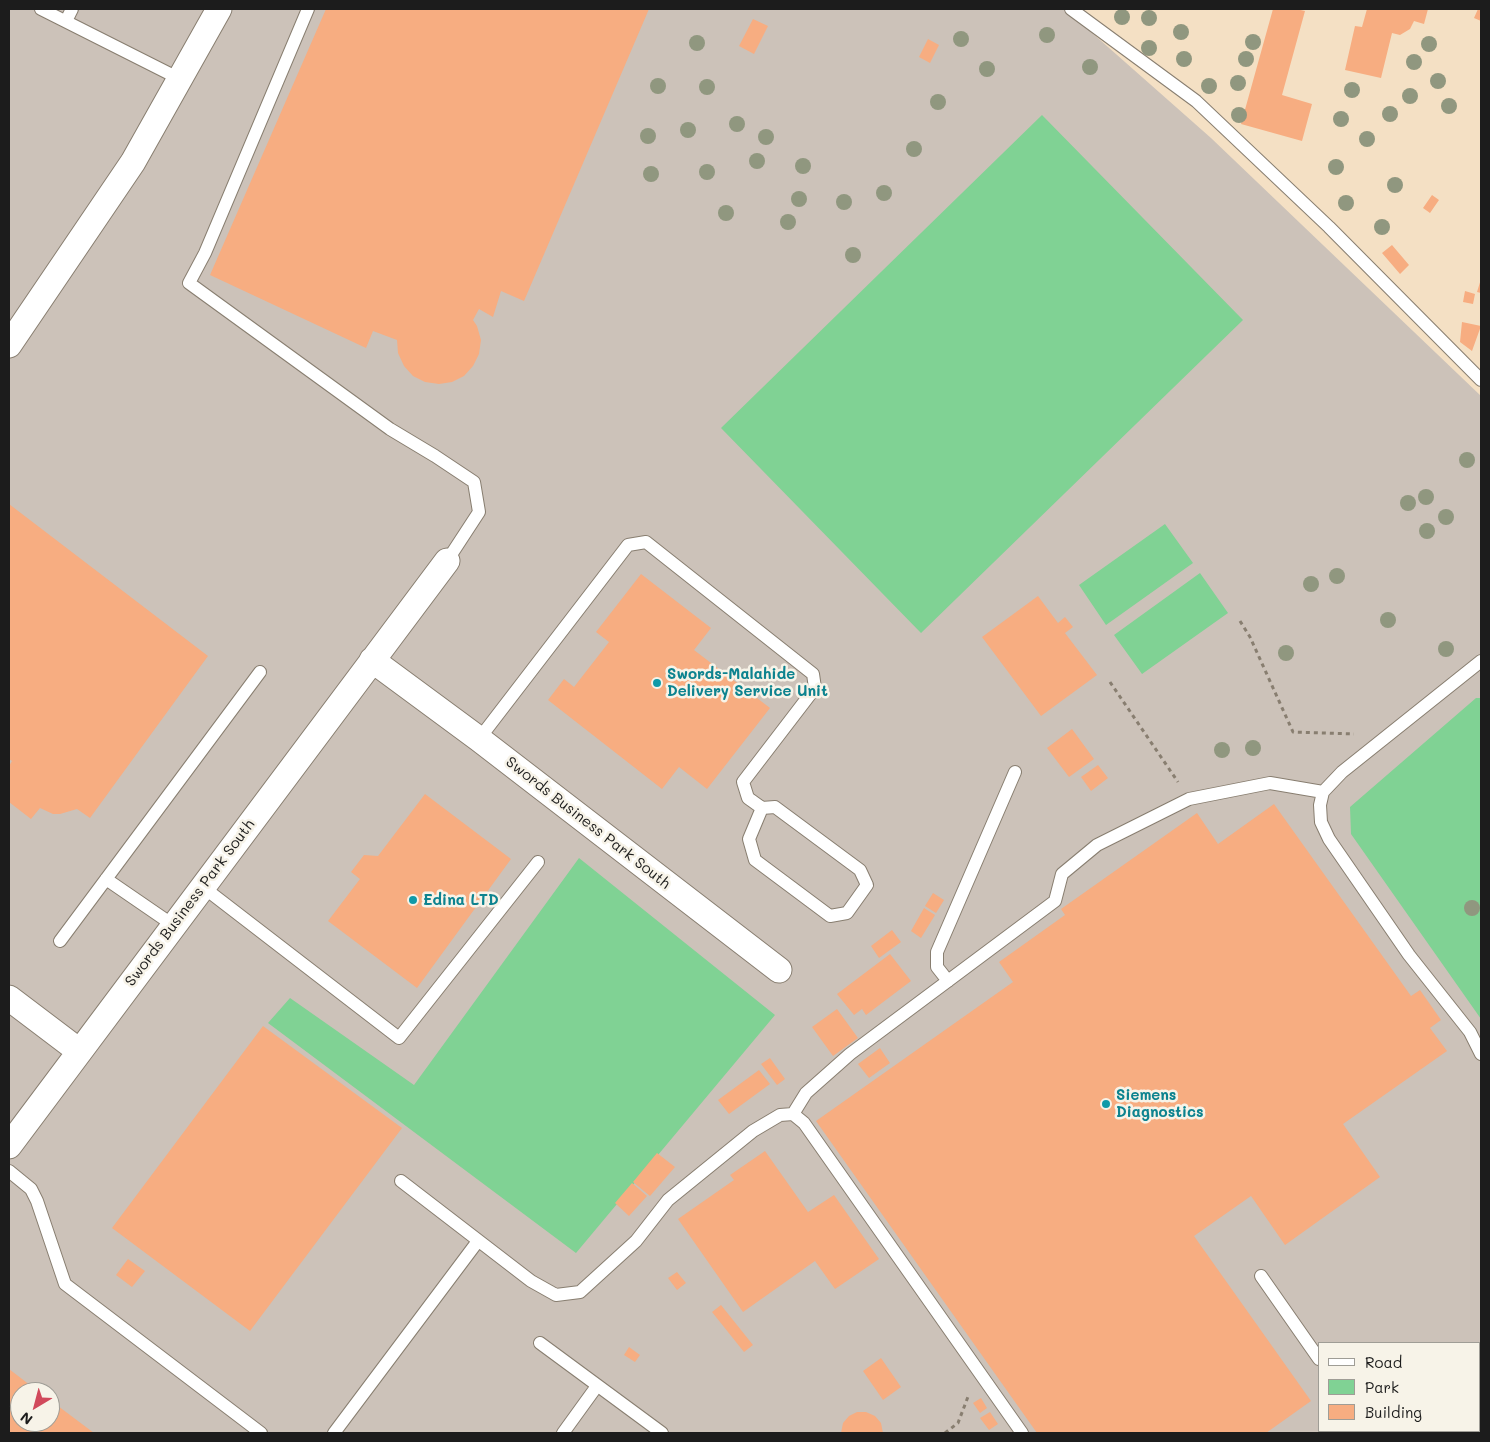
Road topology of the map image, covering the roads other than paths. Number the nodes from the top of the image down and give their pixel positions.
1 (41, 9) edge
2 (72, 9) edge
3 (219, 9) edge
4 (308, 9) edge
5 (1071, 9) edge
6 (66, 22) junction
7 (180, 80) junction
8 (9, 345) edge
9 (1481, 380) edge
10 (447, 561) joint
11 (372, 660) junction
12 (1481, 661) edge
13 (260, 672) dead end
14 (479, 739) junction
15 (1015, 772) dead end
16 (1323, 792) junction
17 (762, 808) junction
18 (538, 862) dead end
19 (106, 879) junction
20 (203, 887) junction
21 (173, 925) junction
22 (60, 941) dead end
23 (779, 970) dead end
24 (948, 981) junction
25 (9, 998) edge
26 (79, 1050) junction
27 (1481, 1054) edge
28 (793, 1114) junction
29 (9, 1146) edge
30 (9, 1171) edge
31 (401, 1182) dead end
32 (478, 1241) junction
33 (1261, 1276) dead end
34 (540, 1343) dead end
35 (1318, 1358) edge
36 (598, 1386) junction
37 (260, 1433) edge
38 (334, 1433) edge
39 (563, 1433) edge
40 (662, 1433) edge
41 (1022, 1433) edge

1 - 6 lane
2 - 6 lane
3 - 7 street
4 - 10 lane
5 - 9 lane
6 - 7 lane
7 - 8 street
10 - 11 street, Swords Business Park South
11 - 14 street, Swords Business Park South
11 - 20 street, Swords Business Park South
12 - 16 lane
13 - 19 lane
14 - 17 lane
14 - 23 street, Swords Business Park South
15 - 24 lane
16 - 24 lane
16 - 27 lane
17 - 17 lane
18 - 20 lane
19 - 21 lane
19 - 22 lane
20 - 21 street, Swords Business Park South
21 - 26 street, Swords Business Park South
24 - 28 lane
25 - 26 street
26 - 29 street, Swords Business Park South
28 - 32 lane
28 - 41 lane
30 - 37 lane
31 - 32 lane
32 - 38 lane
33 - 35 lane
34 - 36 lane
36 - 39 lane
36 - 40 lane

